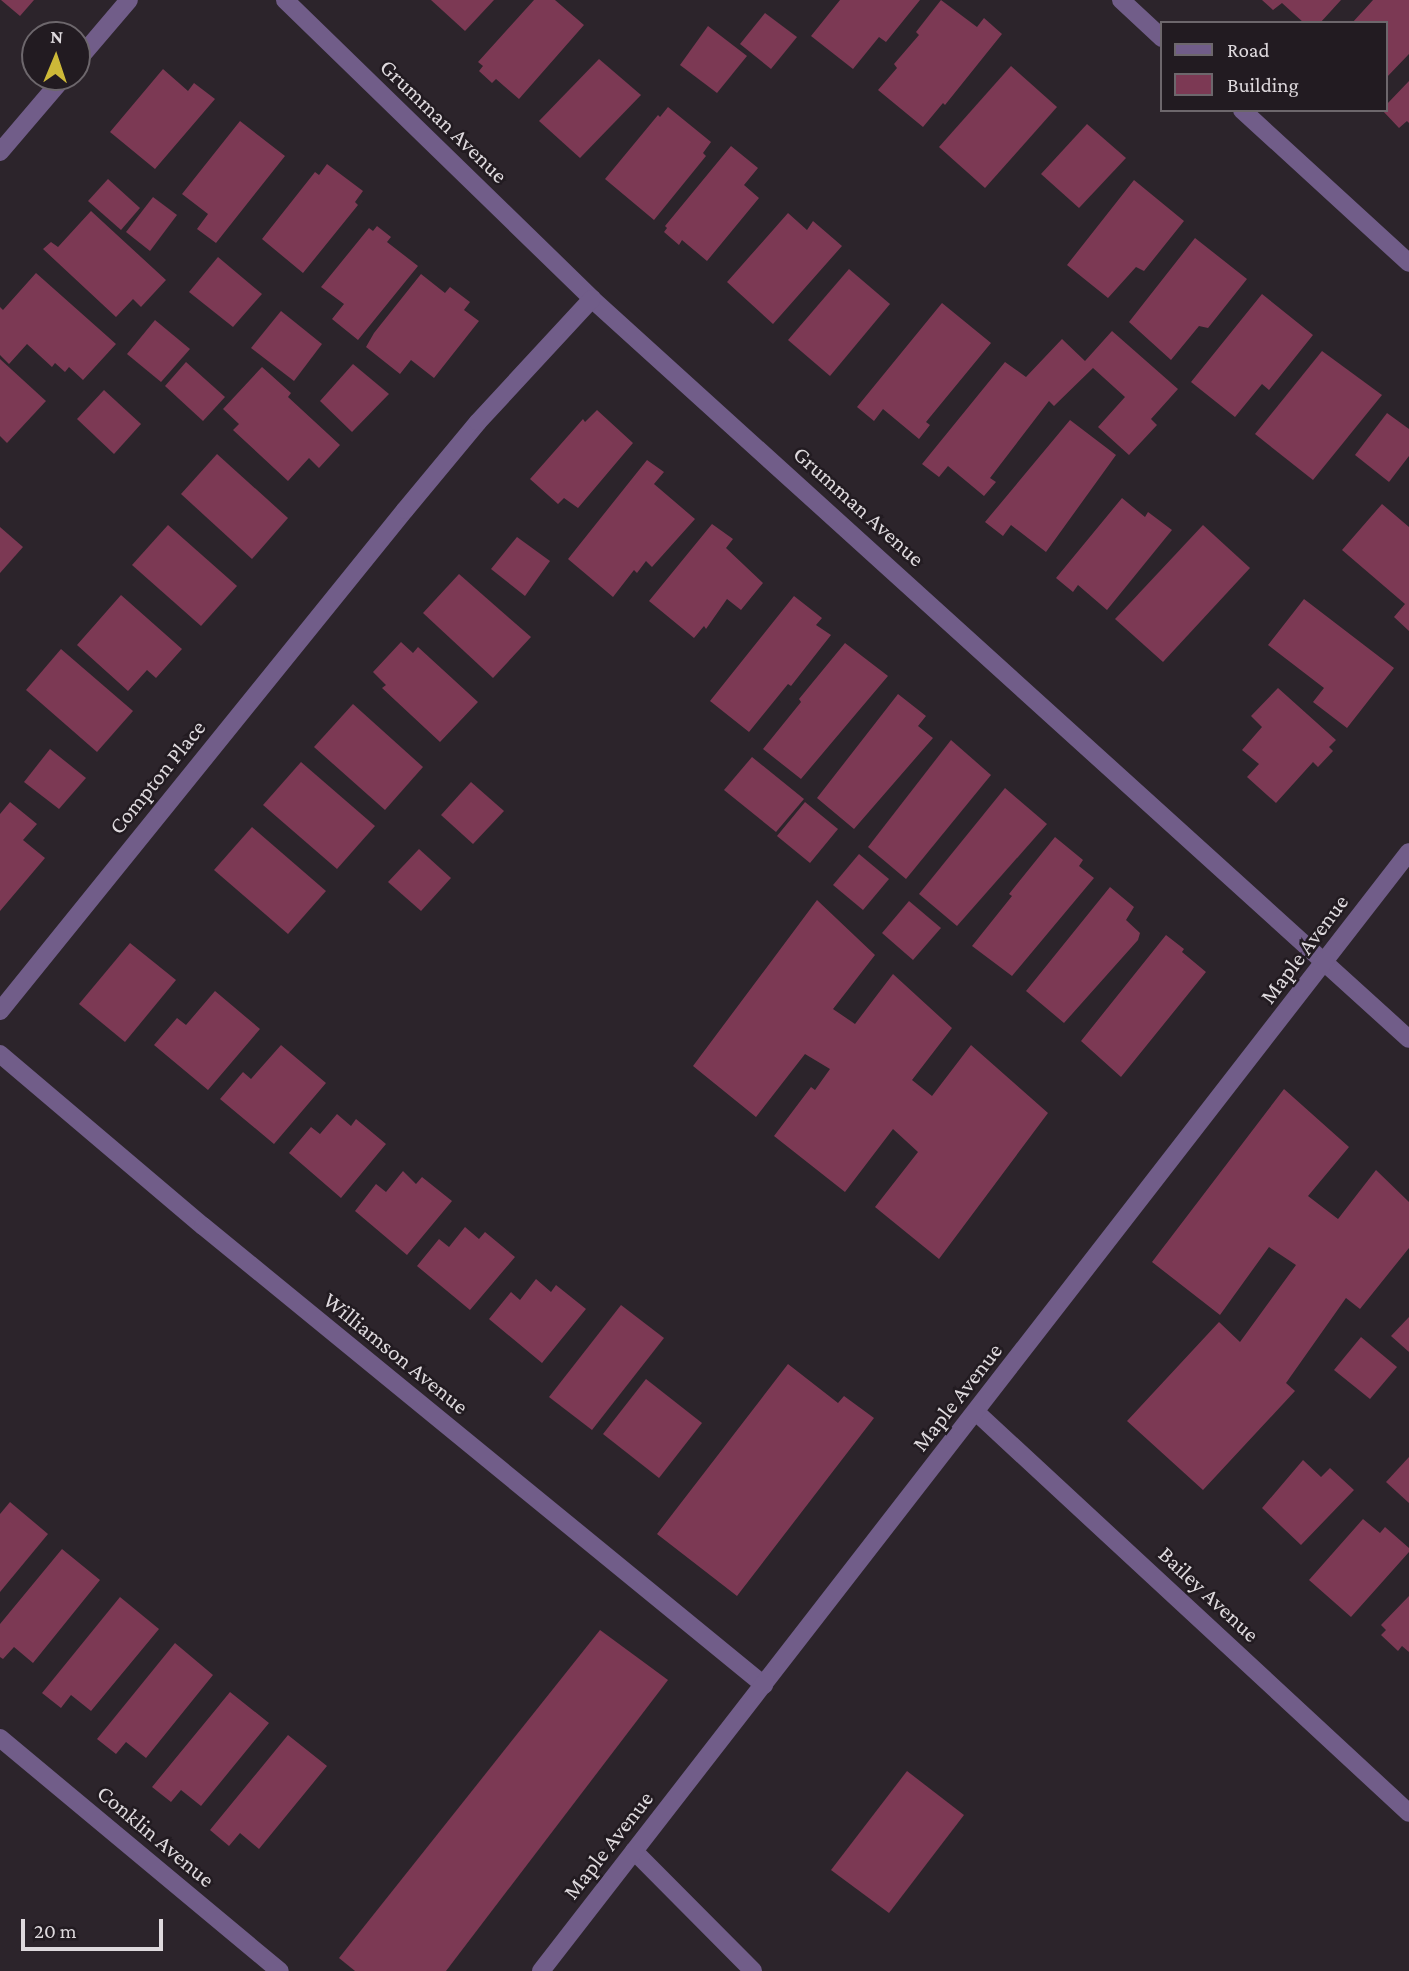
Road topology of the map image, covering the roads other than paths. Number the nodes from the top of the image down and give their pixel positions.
1 (129, 0) edge
2 (285, 0) edge
3 (1121, 0) edge
4 (1160, 36) edge
5 (91, 45) edge
6 (52, 91) edge
7 (1244, 112) edge
8 (0, 152) edge
9 (1409, 263) edge
10 (592, 299) junction
11 (1409, 852) edge
12 (1326, 961) junction
13 (0, 1011) edge
14 (1409, 1039) edge
15 (0, 1054) edge
16 (976, 1412) junction
17 (764, 1685) junction
18 (0, 1738) edge
19 (1409, 1812) edge
20 (634, 1851) junction
21 (281, 1971) edge
22 (541, 1971) edge
23 (753, 1971) edge

1 - 5 street
2 - 10 street, Grumman Avenue
3 - 4 street
6 - 8 street
7 - 9 street
10 - 12 street, Grumman Avenue
10 - 13 street, Compton Place
11 - 12 street, Maple Avenue
12 - 14 street, Grumman Avenue
12 - 16 street, Maple Avenue
15 - 17 street, Williamson Avenue
16 - 17 street, Maple Avenue
16 - 19 street, Bailey Avenue
17 - 20 street, Maple Avenue
18 - 21 street, Conklin Avenue
20 - 22 street, Maple Avenue
20 - 23 street

